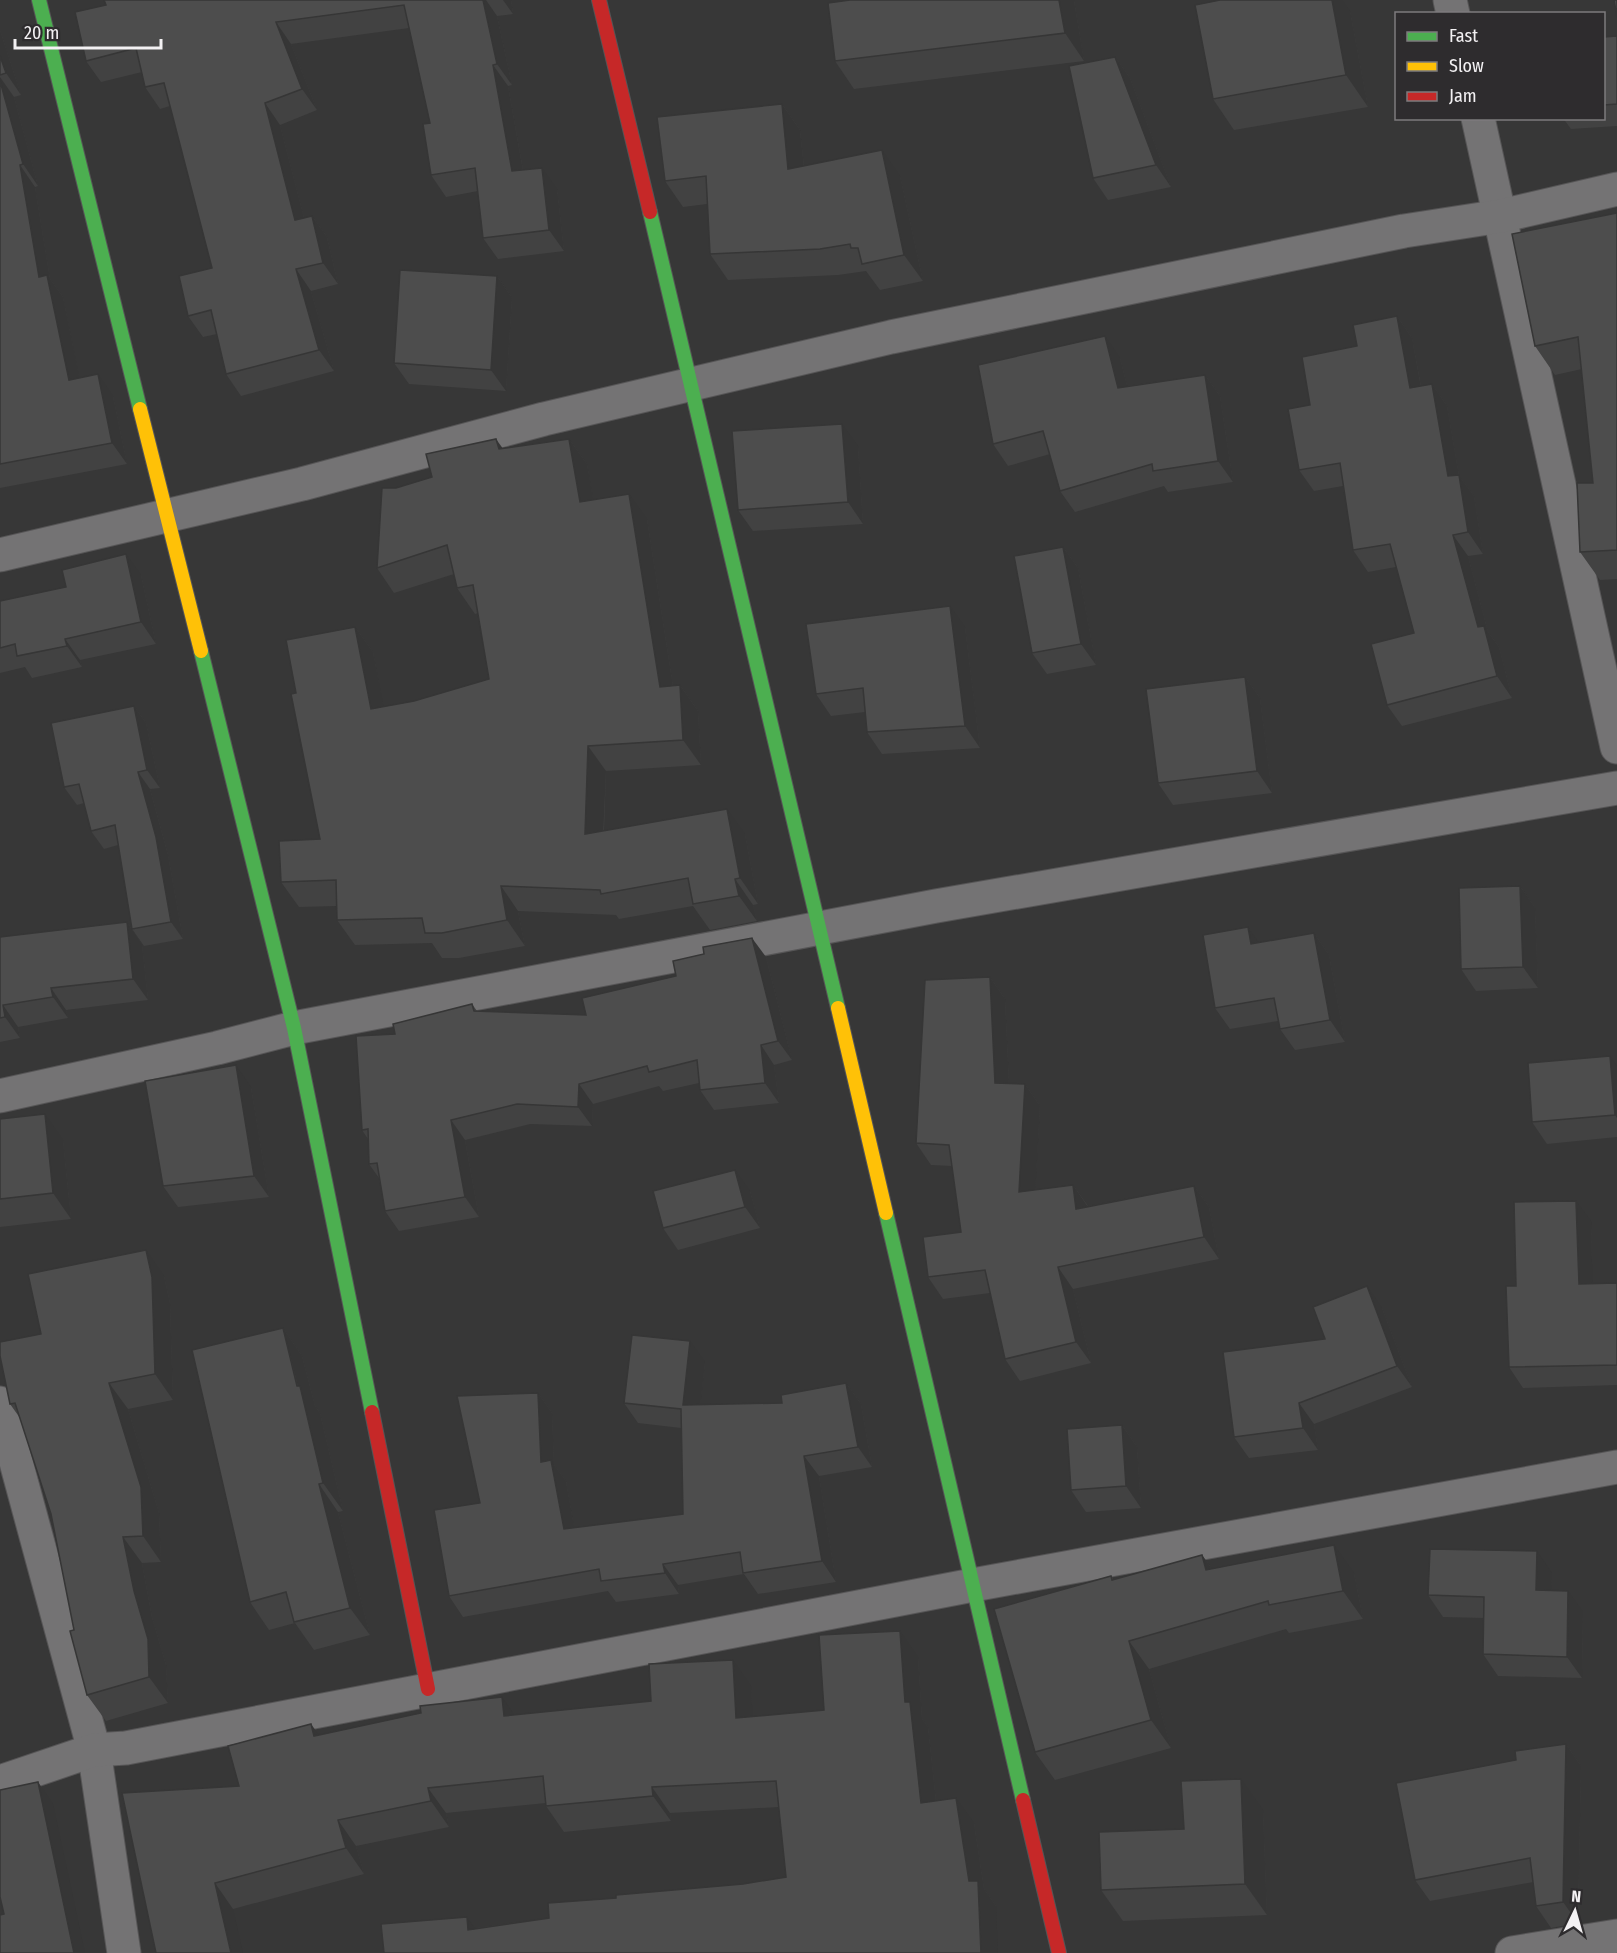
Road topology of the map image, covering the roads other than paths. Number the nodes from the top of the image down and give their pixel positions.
1 (39, 0) edge
2 (599, 0) edge
3 (1478, 120) edge
4 (1617, 189) edge
5 (1501, 216) junction
6 (692, 384) junction
7 (169, 516) junction
8 (0, 555) edge
9 (1617, 747) edge
10 (1617, 788) edge
11 (819, 928) junction
12 (294, 1028) junction
13 (0, 1096) edge
14 (0, 1403) edge
15 (1617, 1467) edge
16 (973, 1585) junction
17 (428, 1689) junction
18 (94, 1750) junction
19 (0, 1782) edge
20 (1617, 1936) edge
21 (124, 1953) edge
22 (1059, 1953) edge
23 (1512, 1953) edge

1 - 7 street
2 - 6 street
3 - 5 street
4 - 5 street
5 - 6 street
5 - 9 street
6 - 7 street
6 - 11 street
7 - 8 street
7 - 12 street
10 - 11 street
11 - 12 street
11 - 16 street
12 - 13 street
12 - 17 street
14 - 18 street
15 - 16 street
16 - 17 street
16 - 22 street
17 - 18 street
18 - 19 street
18 - 21 street
20 - 23 street

